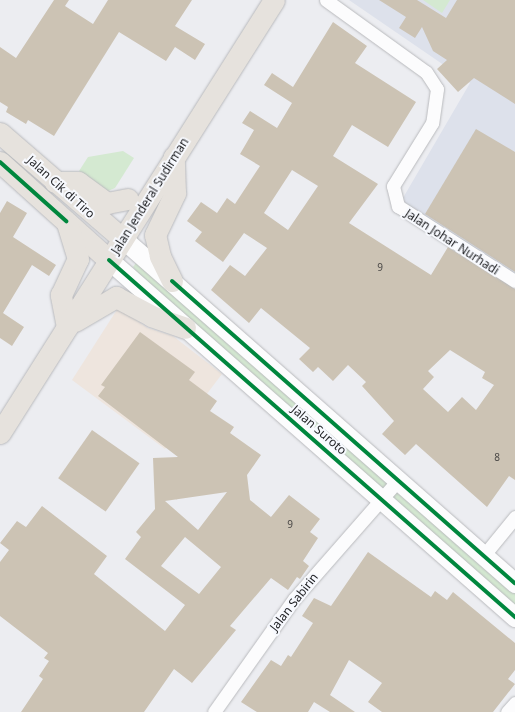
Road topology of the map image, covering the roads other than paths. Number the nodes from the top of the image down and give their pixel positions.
1 (274, 0) edge
2 (326, 0) edge
3 (0, 133) edge
4 (174, 157) junction
5 (0, 162) edge
6 (55, 182) junction
7 (128, 199) dead end
8 (66, 221) junction
9 (122, 239) junction
10 (109, 260) junction
11 (172, 281) junction
12 (515, 281) edge
13 (67, 327) junction
14 (185, 328) junction
15 (0, 433) edge
16 (398, 480) junction
17 (382, 498) junction
18 (515, 517) edge
19 (484, 555) junction
20 (515, 583) edge
21 (515, 617) edge
22 (515, 703) edge
23 (214, 712) edge
24 (507, 712) edge

1 - 4 main road, Jalan Jenderal Sudirman
2 - 12 street, Jalan Johar Nurhadi
3 - 6 main road, Jalan Cik di Tiro
4 - 9 main road, Jalan Jenderal Sudirman
4 - 11 main road
5 - 8 main road, Jalan Cik di Tiro
6 - 7 main road
6 - 9 main road, Jalan Cik di Tiro
8 - 10 main road, Jalan Cik di Tiro
8 - 13 main road
9 - 10 main road, Jalan Jenderal Sudirman
9 - 11 main road, Jalan Suroto
10 - 13 main road, Jalan Jenderal Sudirman
10 - 14 main road, Jalan Suroto
11 - 16 main road, Jalan Suroto
13 - 14 main road
13 - 15 main road, Jalan Jenderal Sudirman
14 - 17 main road, Jalan Suroto
16 - 17 street, Jalan Sabirin
16 - 19 main road, Jalan Suroto
17 - 21 main road, Jalan Suroto
17 - 23 street, Jalan Sabirin
18 - 19 street
19 - 20 main road, Jalan Suroto
22 - 24 street

